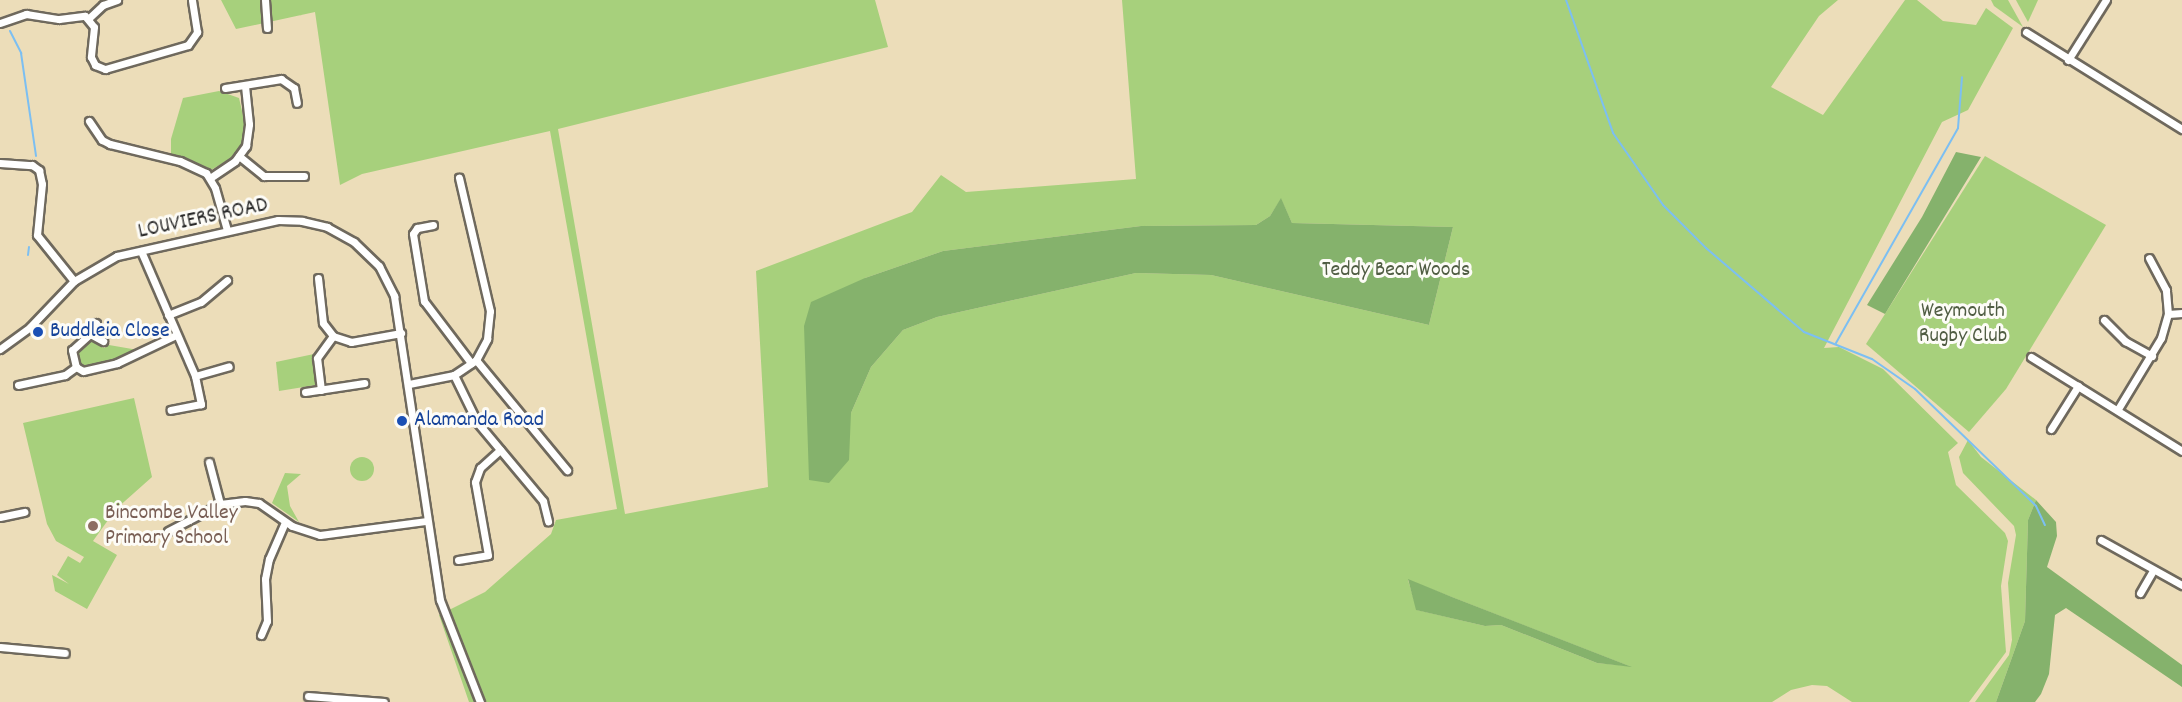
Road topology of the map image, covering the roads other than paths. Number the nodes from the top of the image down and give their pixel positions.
1 (117, 0) edge
2 (192, 0) edge
3 (265, 0) edge
4 (2106, 0) edge
5 (89, 18) junction
6 (0, 23) edge
7 (267, 28) dead end
8 (2026, 32) dead end
9 (2068, 60) junction
10 (245, 87) junction
11 (225, 88) dead end
12 (297, 102) dead end
13 (89, 121) dead end
14 (2182, 129) edge
15 (239, 156) junction
16 (0, 163) edge
17 (304, 176) dead end
18 (210, 178) junction
19 (459, 178) dead end
20 (433, 225) dead end
21 (227, 230) junction
22 (141, 251) junction
23 (2149, 258) dead end
24 (318, 278) dead end
25 (227, 280) dead end
26 (74, 281) junction
27 (2182, 313) edge
28 (2168, 314) junction
29 (168, 315) junction
30 (2104, 320) dead end
31 (96, 323) dead end
32 (401, 333) junction
33 (90, 334) junction
34 (176, 335) junction
35 (333, 336) junction
36 (103, 341) dead end
37 (0, 349) edge
38 (2152, 356) junction
39 (2031, 357) dead end
40 (474, 362) junction
41 (229, 366) dead end
42 (76, 367) junction
43 (454, 375) junction
44 (195, 376) junction
45 (364, 383) dead end
46 (409, 384) junction
47 (18, 385) dead end
48 (2078, 386) junction
49 (321, 390) junction
50 (305, 393) dead end
51 (2118, 409) junction
52 (171, 410) dead end
53 (2051, 429) dead end
54 (500, 450) junction
55 (2182, 451) edge
56 (209, 462) dead end
57 (567, 470) dead end
58 (220, 504) junction
59 (24, 512) dead end
60 (0, 517) edge
61 (427, 521) junction
62 (548, 521) dead end
63 (285, 522) junction
64 (168, 531) dead end
65 (2101, 540) dead end
66 (458, 560) dead end
67 (2152, 572) junction
68 (2182, 585) edge
69 (2140, 593) dead end
70 (261, 635) dead end
71 (0, 647) edge
72 (65, 653) dead end
73 (308, 696) dead end
74 (384, 702) edge
75 (480, 702) edge

1 - 5 street
2 - 5 street
3 - 7 street
4 - 9 street
5 - 6 street
8 - 9 street
9 - 14 street
10 - 11 street
10 - 12 street
10 - 15 street
13 - 18 street
15 - 17 street
15 - 18 street
16 - 26 street
18 - 21 street
19 - 40 street
20 - 40 street
21 - 22 street, LOUVIERS ROAD
21 - 32 street, LOUVIERS ROAD
22 - 26 street, LOUVIERS ROAD
22 - 29 street
23 - 28 street
24 - 35 street
25 - 29 street
26 - 37 street, LOUVIERS ROAD
27 - 28 street
28 - 38 street
29 - 34 street
30 - 38 street
31 - 33 street
32 - 35 street
32 - 46 street, LOUVIERS ROAD
33 - 36 street
33 - 42 street
34 - 42 street
34 - 44 street
35 - 49 street
38 - 51 street
39 - 48 street
40 - 43 street
40 - 57 street
41 - 44 street
42 - 47 street
43 - 46 street
43 - 54 street
44 - 52 street
45 - 49 street
46 - 61 street, LOUVIERS ROAD
48 - 51 street
48 - 53 street
49 - 50 street
51 - 55 street
54 - 62 street
54 - 66 street
56 - 58 street
58 - 63 street
58 - 64 street
59 - 60 street
61 - 63 street
61 - 75 street, LOUVIERS ROAD
63 - 70 street
65 - 67 street
67 - 68 street
67 - 69 street
71 - 72 street
73 - 74 street

